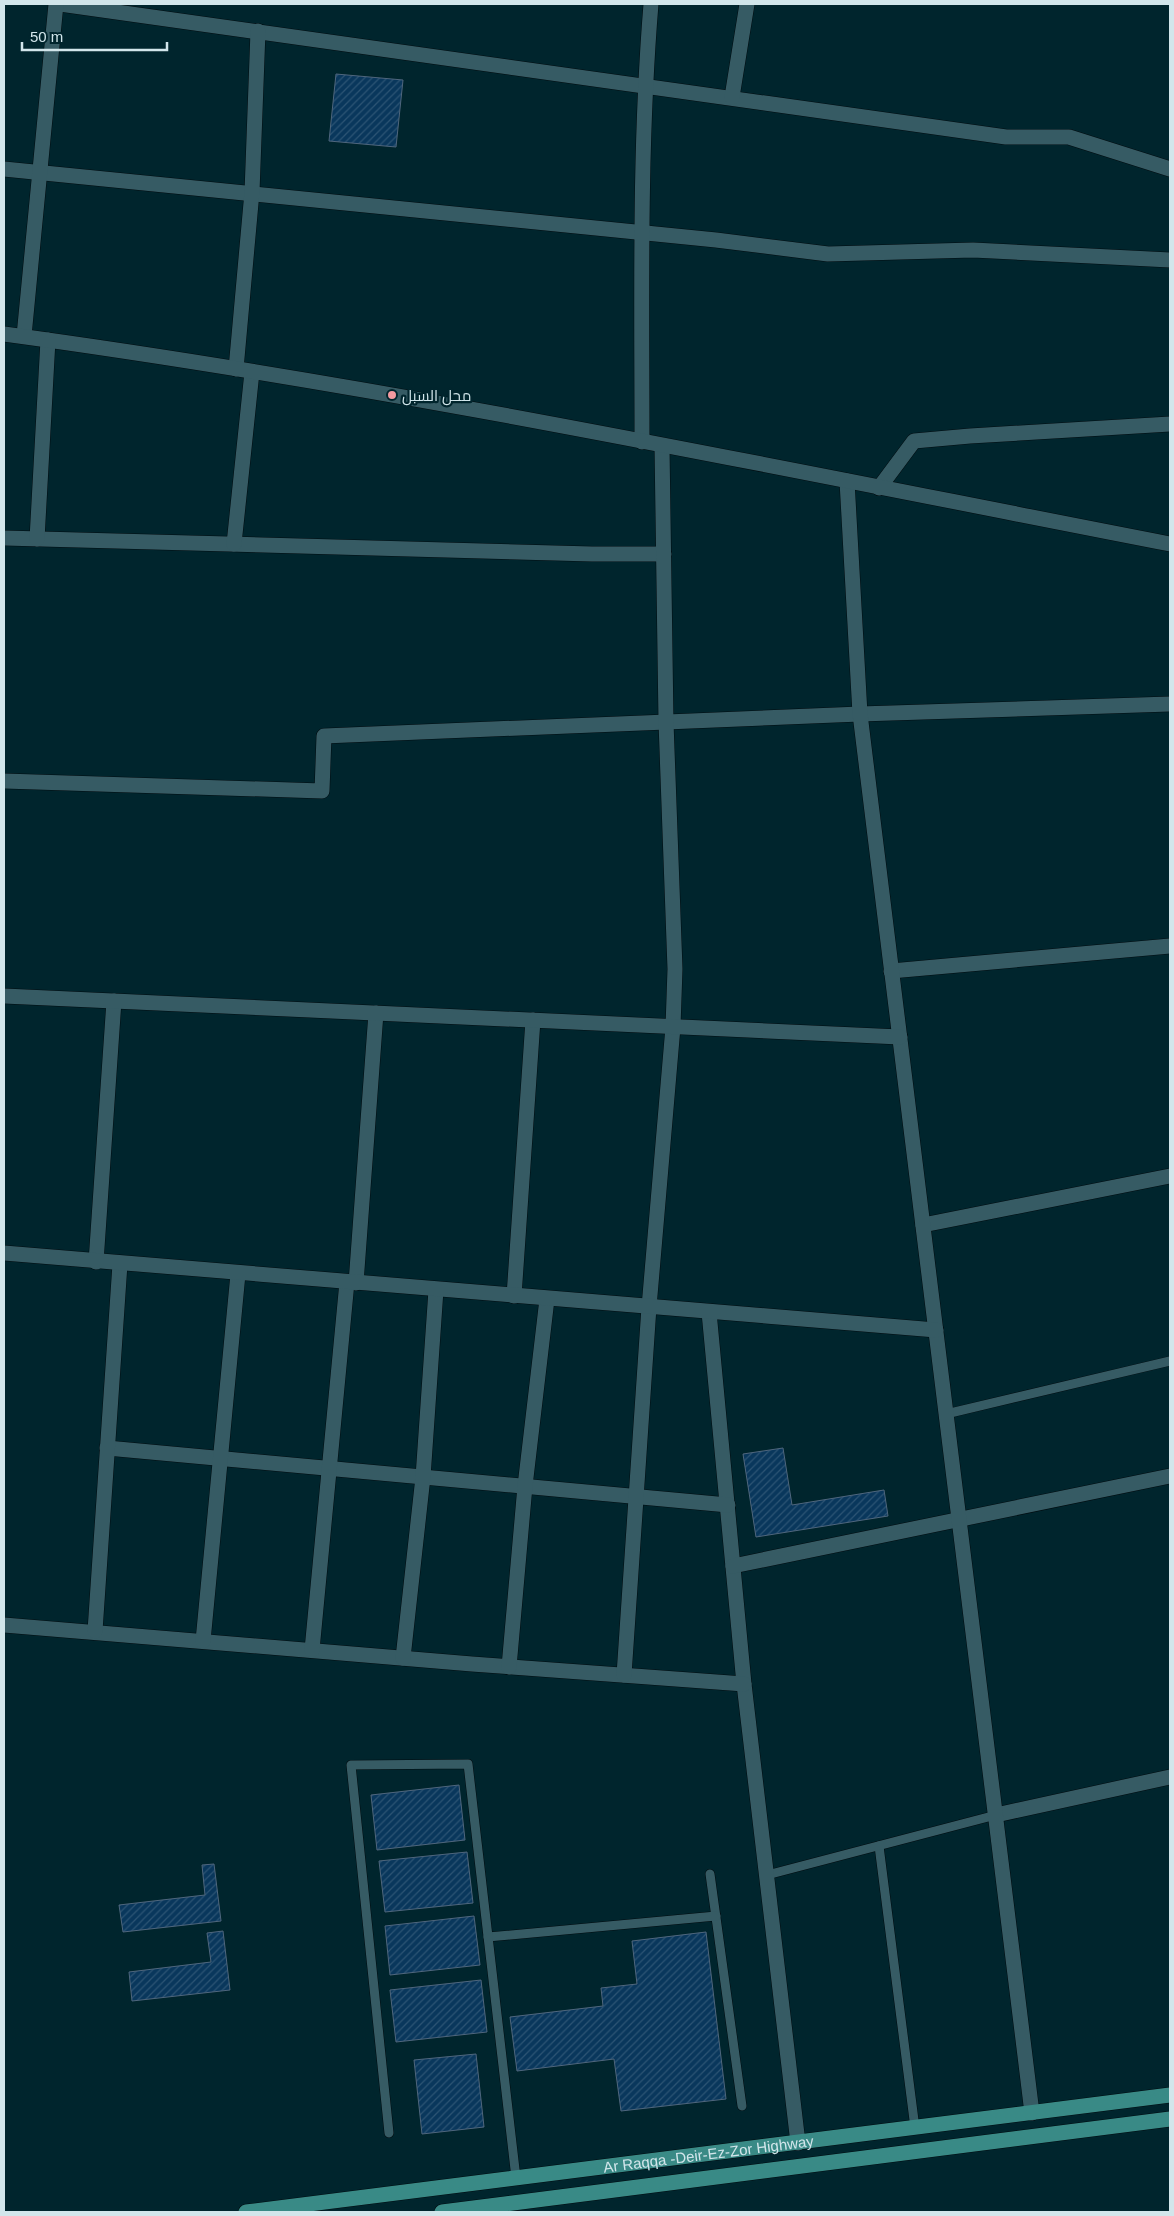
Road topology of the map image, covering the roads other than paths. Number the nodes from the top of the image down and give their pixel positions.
1 (56, 4) edge
2 (60, 4) edge
3 (651, 4) edge
4 (747, 4) edge
5 (258, 31) junction
6 (644, 85) junction
7 (732, 97) junction
8 (4, 169) edge
9 (1170, 169) edge
10 (40, 173) junction
11 (252, 192) junction
12 (642, 234) junction
13 (1170, 260) edge
14 (4, 334) edge
15 (24, 336) junction
16 (48, 340) junction
17 (236, 369) junction
18 (252, 372) junction
19 (1170, 424) edge
20 (642, 442) junction
21 (662, 446) junction
22 (847, 481) junction
23 (879, 488) junction
24 (4, 538) edge
25 (37, 539) junction
26 (234, 544) junction
27 (1170, 544) edge
28 (664, 554) junction
29 (1170, 704) edge
30 (860, 714) junction
31 (666, 722) junction
32 (4, 781) edge
33 (1170, 946) edge
34 (891, 971) junction
35 (4, 996) edge
36 (114, 1001) junction
37 (376, 1013) junction
38 (533, 1020) junction
39 (673, 1027) junction
40 (900, 1037) junction
41 (1170, 1176) edge
42 (923, 1225) junction
43 (4, 1253) edge
44 (96, 1262) junction
45 (120, 1264) junction
46 (238, 1274) junction
47 (352, 1283) junction
48 (436, 1290) junction
49 (514, 1296) junction
50 (547, 1299) junction
51 (649, 1307) junction
52 (709, 1312) junction
53 (936, 1330) junction
54 (1170, 1361) edge
55 (946, 1414) junction
56 (107, 1448) junction
57 (220, 1458) junction
58 (328, 1468) junction
59 (1170, 1476) edge
60 (423, 1477) junction
61 (525, 1486) junction
62 (636, 1497) junction
63 (728, 1505) junction
64 (959, 1519) junction
65 (733, 1566) junction
66 (4, 1625) edge
67 (94, 1631) junction
68 (202, 1641) junction
69 (312, 1650) junction
70 (403, 1658) junction
71 (509, 1667) junction
72 (624, 1675) junction
73 (744, 1684) junction
74 (1170, 1777) edge
75 (996, 1814) junction
76 (879, 1846) junction
77 (710, 1874) dead end
78 (767, 1875) junction
79 (716, 1916) junction
80 (488, 1937) junction
81 (1170, 2095) edge
82 (742, 2106) dead end
83 (1032, 2113) junction
84 (1170, 2119) edge
85 (915, 2128) junction
86 (389, 2133) dead end
87 (798, 2142) junction
88 (516, 2178) junction
89 (246, 2212) edge
90 (442, 2212) edge

1 - 10 street
2 - 5 street
3 - 6 street
4 - 7 street
5 - 6 street
5 - 11 street
6 - 7 street
6 - 12 street
7 - 9 street
8 - 10 street
10 - 11 street
10 - 15 street
11 - 12 street
11 - 17 street
12 - 13 street
12 - 20 street
14 - 15 street
15 - 16 street
16 - 17 street
16 - 25 street
17 - 18 street
18 - 20 street
18 - 26 street
19 - 23 street
20 - 21 street
21 - 22 street
21 - 28 street
22 - 23 street
22 - 30 street
23 - 27 street
24 - 25 street
25 - 26 street
26 - 28 street
28 - 31 street
29 - 30 street
30 - 31 street
30 - 34 street
31 - 32 street
31 - 39 street
33 - 34 street
34 - 40 street
35 - 36 street
36 - 37 street
36 - 44 street
37 - 38 street
37 - 47 street
38 - 39 street
38 - 49 street
39 - 40 street
39 - 51 street
40 - 42 street
41 - 42 street
42 - 53 street
43 - 44 street
44 - 45 street
45 - 46 street
45 - 56 street
46 - 47 street
46 - 57 street
47 - 48 street
47 - 58 street
48 - 49 street
48 - 60 street
49 - 50 street
50 - 51 street
50 - 61 street
51 - 52 street
51 - 62 street
52 - 53 street
52 - 63 street
53 - 55 street
54 - 55 lane
55 - 64 street
56 - 57 street
56 - 67 street
57 - 58 street
57 - 68 street
58 - 60 street
58 - 69 street
59 - 64 street
60 - 61 street
60 - 70 street
61 - 62 street
61 - 71 street
62 - 63 street
62 - 72 street
63 - 65 street
64 - 65 street
64 - 75 street
65 - 73 street
66 - 67 street
67 - 68 street
68 - 69 street
69 - 70 street
70 - 71 street
71 - 72 street
72 - 73 street
73 - 78 street
74 - 75 street
75 - 76 lane
75 - 83 street
76 - 78 lane
76 - 85 lane
77 - 79 lane
78 - 87 street
79 - 80 lane
79 - 82 lane
80 - 86 lane
80 - 88 lane
81 - 83 main road, Ar Raqqa -Deir-Ez-Zor Highway
83 - 85 main road, Ar Raqqa -Deir-Ez-Zor Highway
84 - 90 main road, Ar Raqqa -Deir-Ez-Zor Highway
85 - 87 main road, Ar Raqqa -Deir-Ez-Zor Highway
87 - 88 main road, Ar Raqqa -Deir-Ez-Zor Highway
88 - 89 main road, Ar Raqqa -Deir-Ez-Zor Highway

